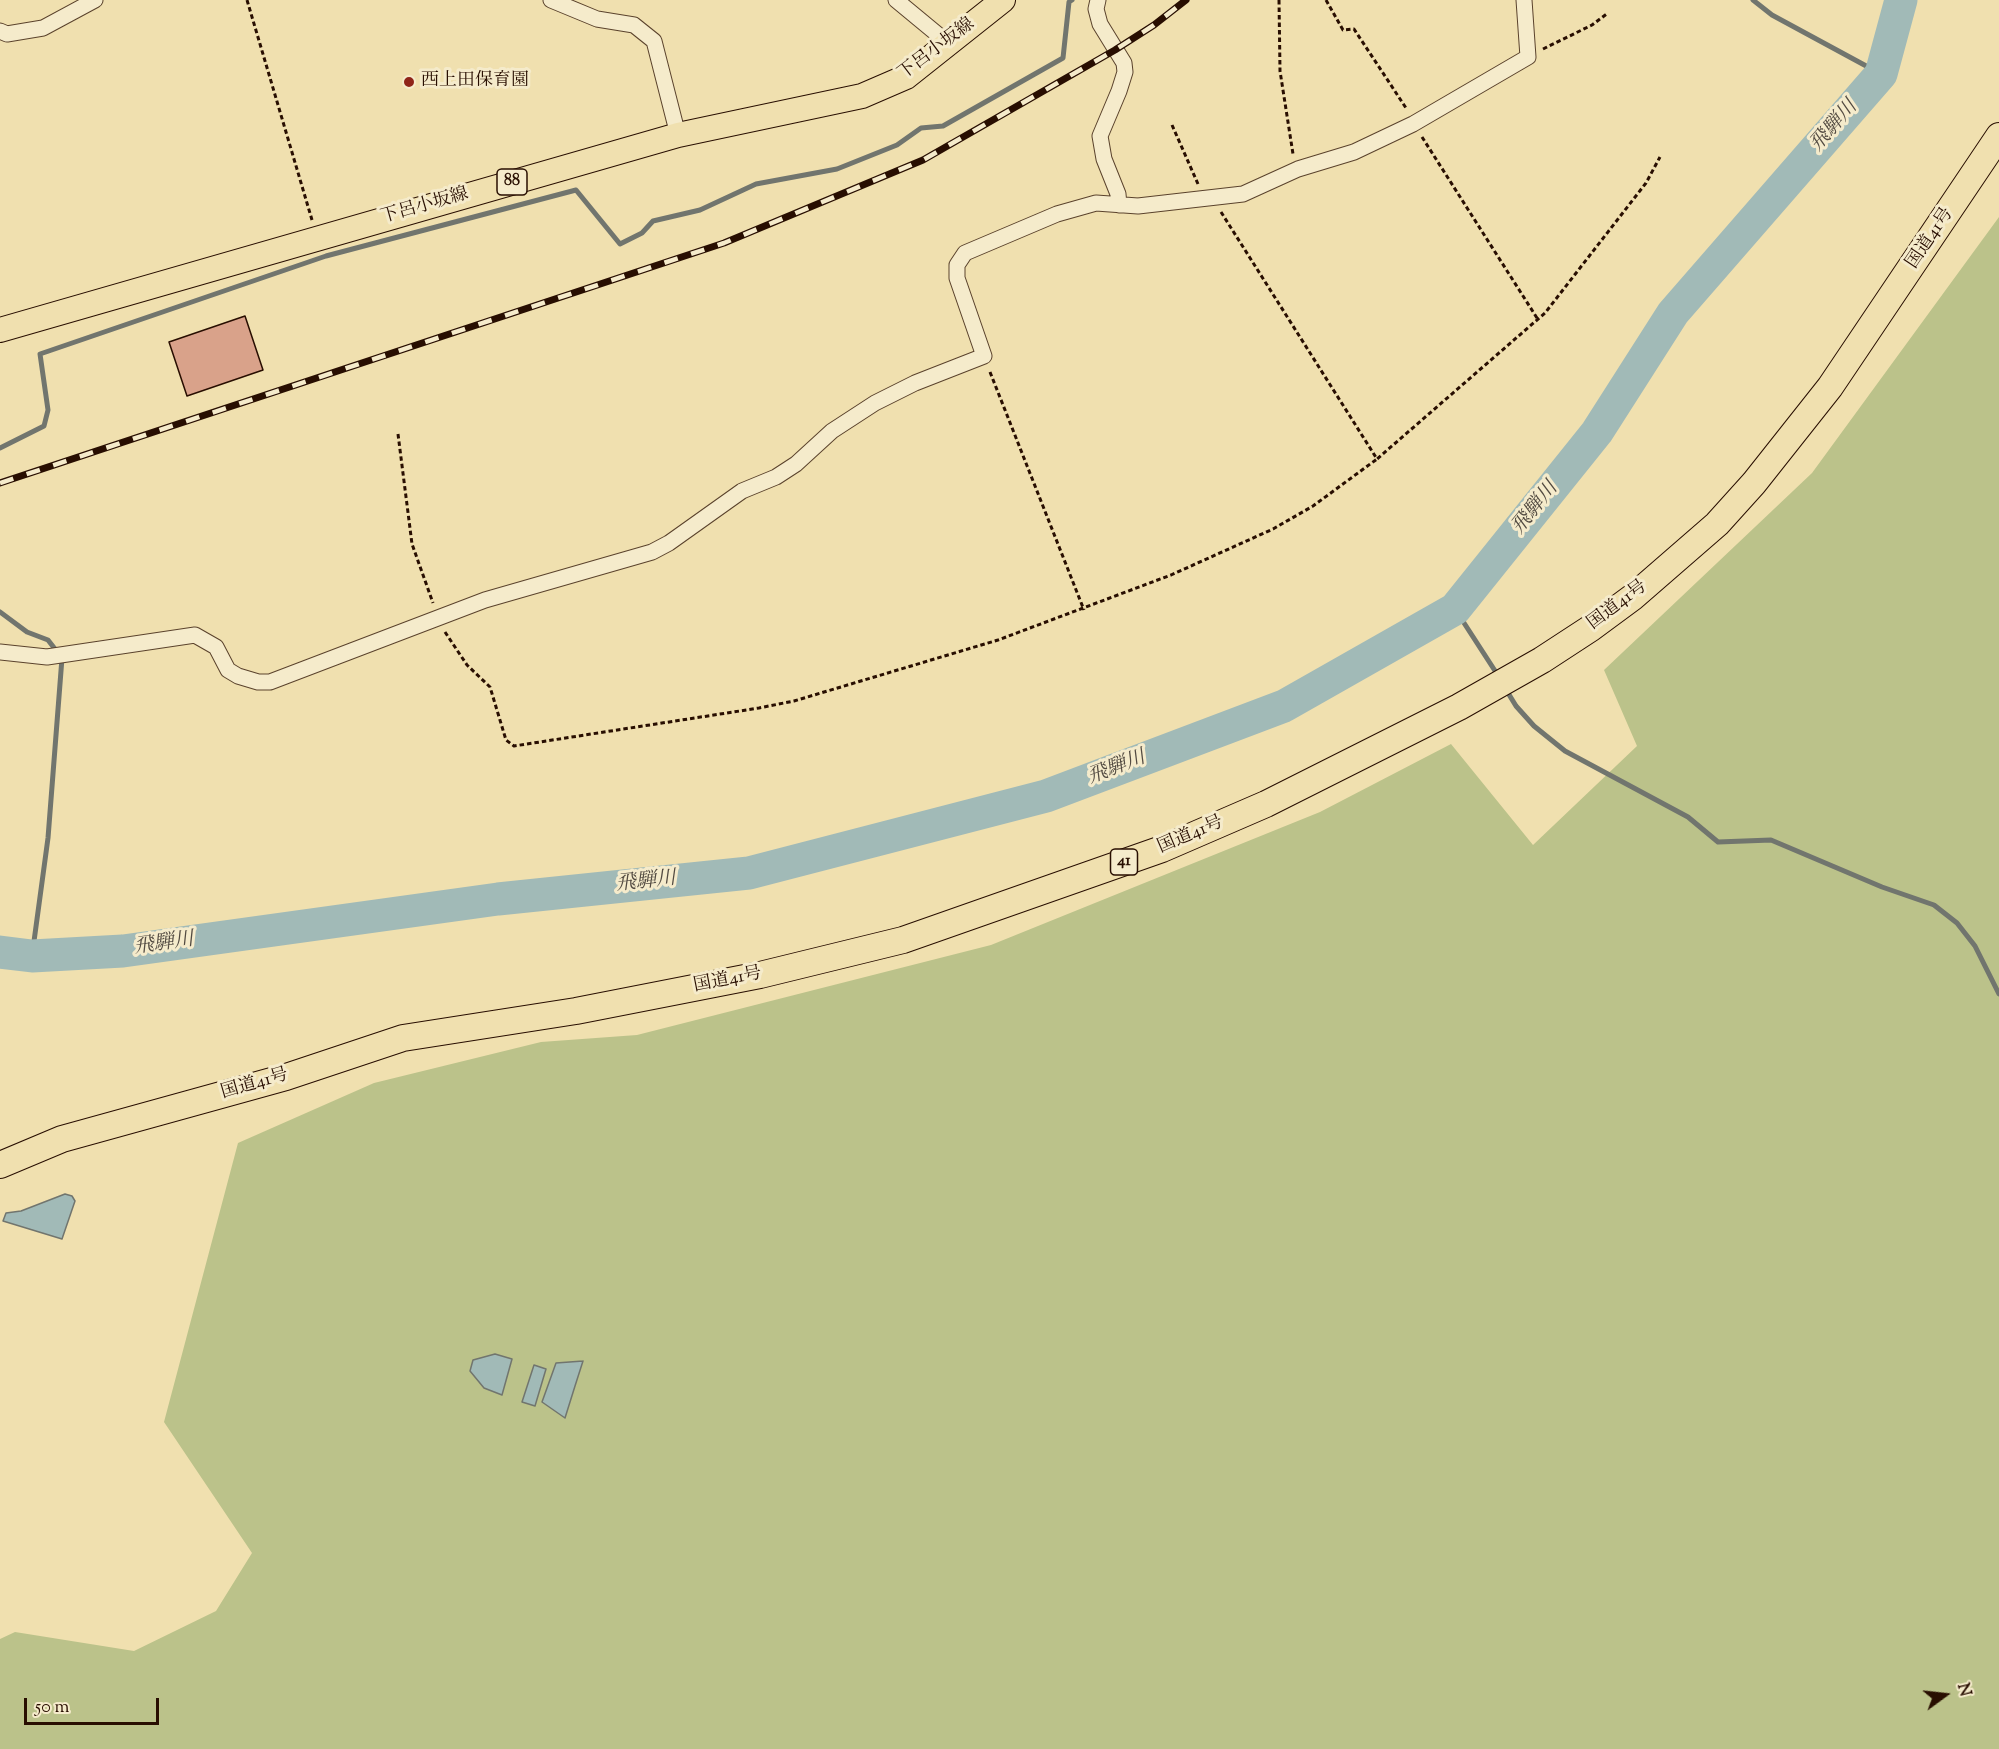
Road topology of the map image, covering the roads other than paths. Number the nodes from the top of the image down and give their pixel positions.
1 (94, 0) edge
2 (551, 0) edge
3 (896, 0) edge
4 (1003, 0) edge
5 (1098, 0) edge
6 (1524, 0) edge
7 (0, 31) edge
8 (948, 43) junction
9 (678, 135) junction
10 (1999, 136) edge
11 (1119, 205) junction
12 (0, 330) edge
13 (0, 652) edge
14 (0, 1164) edge

1 - 7 street
2 - 9 street
3 - 8 street
4 - 8 main road, 下呂小坂線 / 88
5 - 11 street
6 - 11 street
8 - 9 main road, 下呂小坂線 / 88
9 - 12 main road, 下呂小坂線 / 88
10 - 14 highway, 国道41号 / 41
11 - 13 street

